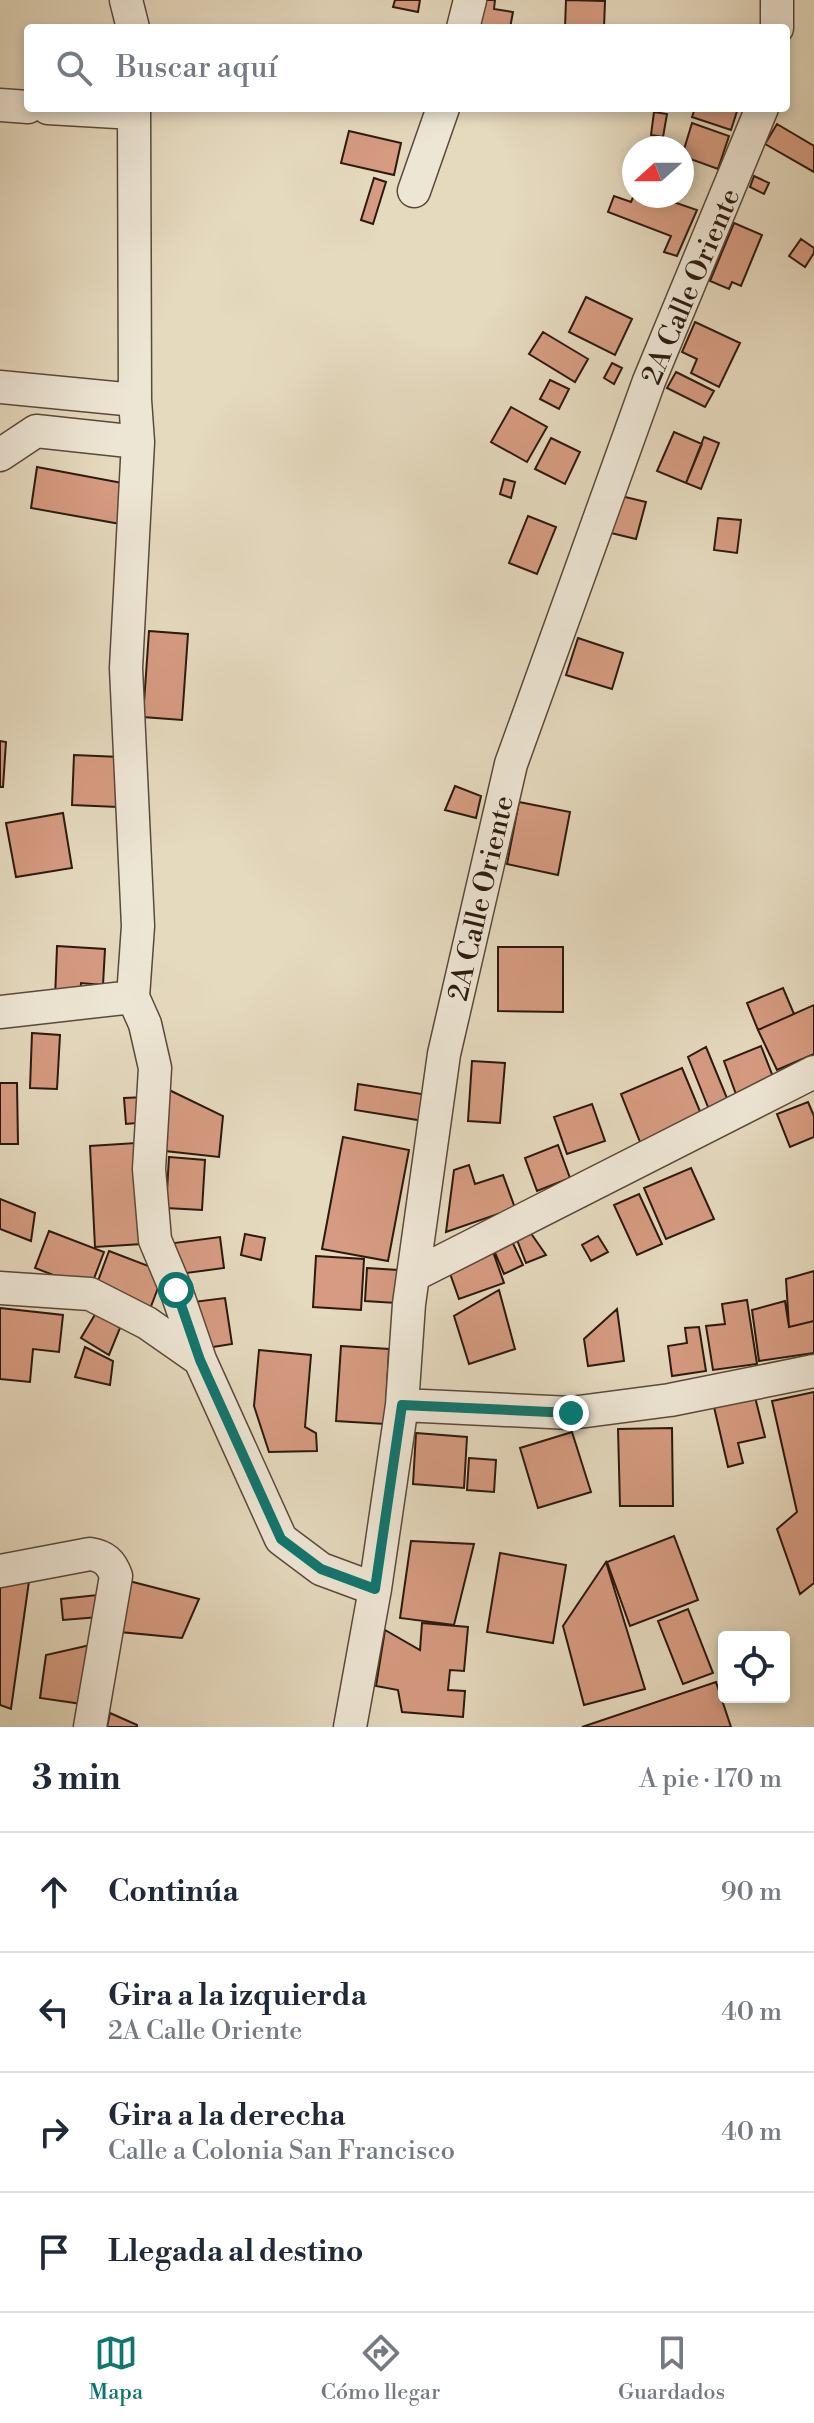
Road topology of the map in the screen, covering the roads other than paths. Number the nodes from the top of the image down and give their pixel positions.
1 (126, 0) edge
2 (470, 0) edge
3 (777, 0) edge
4 (132, 24) edge
5 (464, 24) edge
6 (777, 24) edge
7 (0, 105) edge
8 (24, 107) edge
9 (134, 112) edge
10 (442, 112) edge
11 (760, 112) edge
12 (414, 191) dead end
13 (0, 387) edge
14 (135, 400) junction
15 (138, 442) junction
16 (0, 455) edge
17 (133, 997) junction
18 (0, 1012) edge
19 (814, 1072) edge
20 (414, 1275) junction
21 (0, 1288) edge
22 (200, 1360) junction
23 (814, 1371) edge
24 (402, 1405) junction
25 (0, 1571) edge
26 (375, 1589) junction
27 (90, 1727) edge
28 (350, 1727) edge

1 - 4 street
2 - 5 street
3 - 6 street
7 - 8 street
9 - 14 street
10 - 12 street
11 - 20 street, 2A Calle Oriente
13 - 14 street
14 - 15 street
15 - 16 street
15 - 17 street
17 - 18 street
17 - 22 street
19 - 20 street
20 - 24 street, 2A Calle Oriente
21 - 22 street
22 - 26 street
23 - 24 street
24 - 26 street, 2A Calle Oriente
25 - 27 street
26 - 28 street, 2A Calle Oriente

